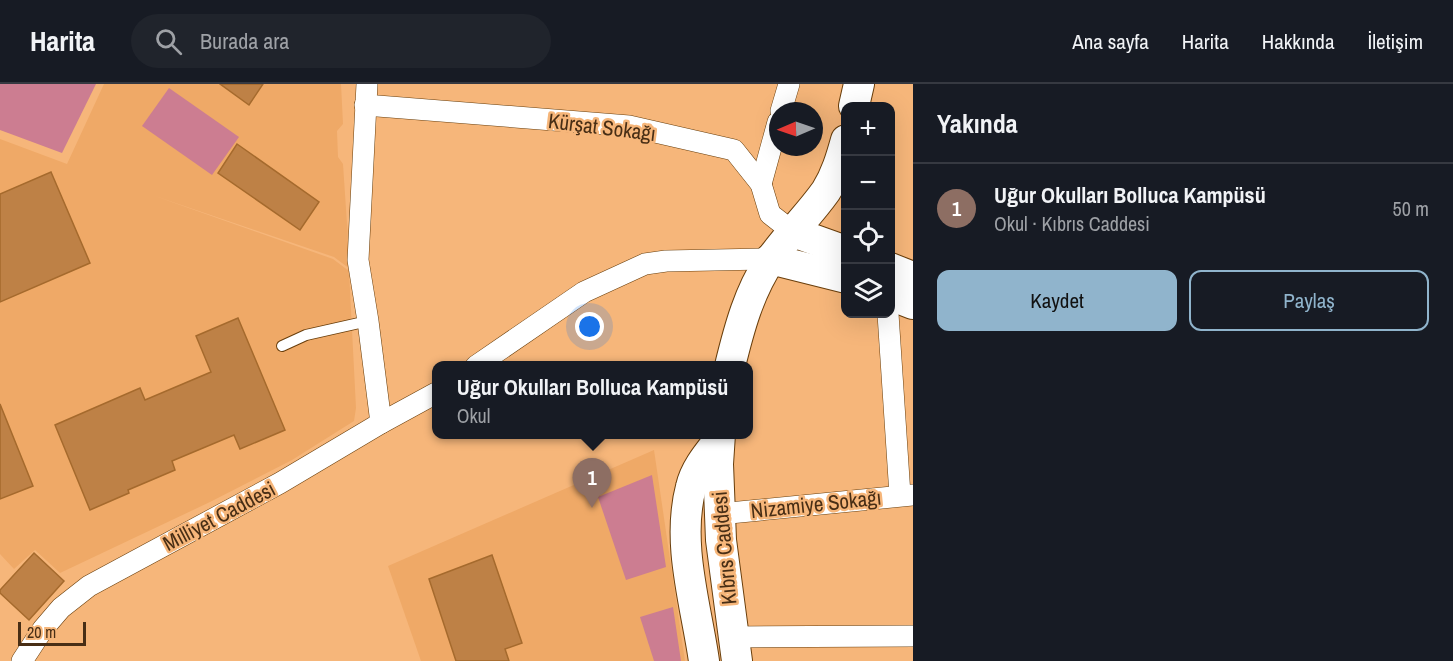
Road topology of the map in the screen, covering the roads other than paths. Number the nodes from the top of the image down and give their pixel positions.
1 (367, 84) edge
2 (789, 84) edge
3 (859, 84) edge
4 (784, 102) edge
5 (855, 102) edge
6 (365, 105) junction
7 (769, 155) edge
8 (841, 156) edge
9 (761, 184) junction
10 (793, 232) junction
11 (841, 249) edge
12 (771, 260) junction
13 (841, 277) edge
14 (900, 289) edge
15 (368, 321) junction
16 (282, 346) dead end
17 (483, 361) edge
18 (731, 361) edge
19 (432, 395) edge
20 (381, 423) junction
21 (718, 439) edge
22 (719, 439) edge
23 (906, 495) edge
24 (719, 514) junction
25 (913, 636) edge
26 (734, 649) edge
27 (28, 658) edge
28 (704, 661) edge

1 - 6 street
2 - 4 street
3 - 5 main road
6 - 9 street, Kürşat Sokağı
6 - 15 street
7 - 9 street
8 - 10 main road
9 - 10 street, Kürşat Sokağı
10 - 11 main road
10 - 12 main road
12 - 13 main road
12 - 17 street
12 - 18 main road
14 - 23 street
15 - 16 lane
15 - 20 street
19 - 20 street, Milliyet Caddesi
20 - 27 street, Milliyet Caddesi
21 - 28 main road
22 - 24 main road, Kıbrıs Caddesi
23 - 24 street, Nizamiye Sokağı
24 - 26 main road, Kıbrıs Caddesi
25 - 26 street

